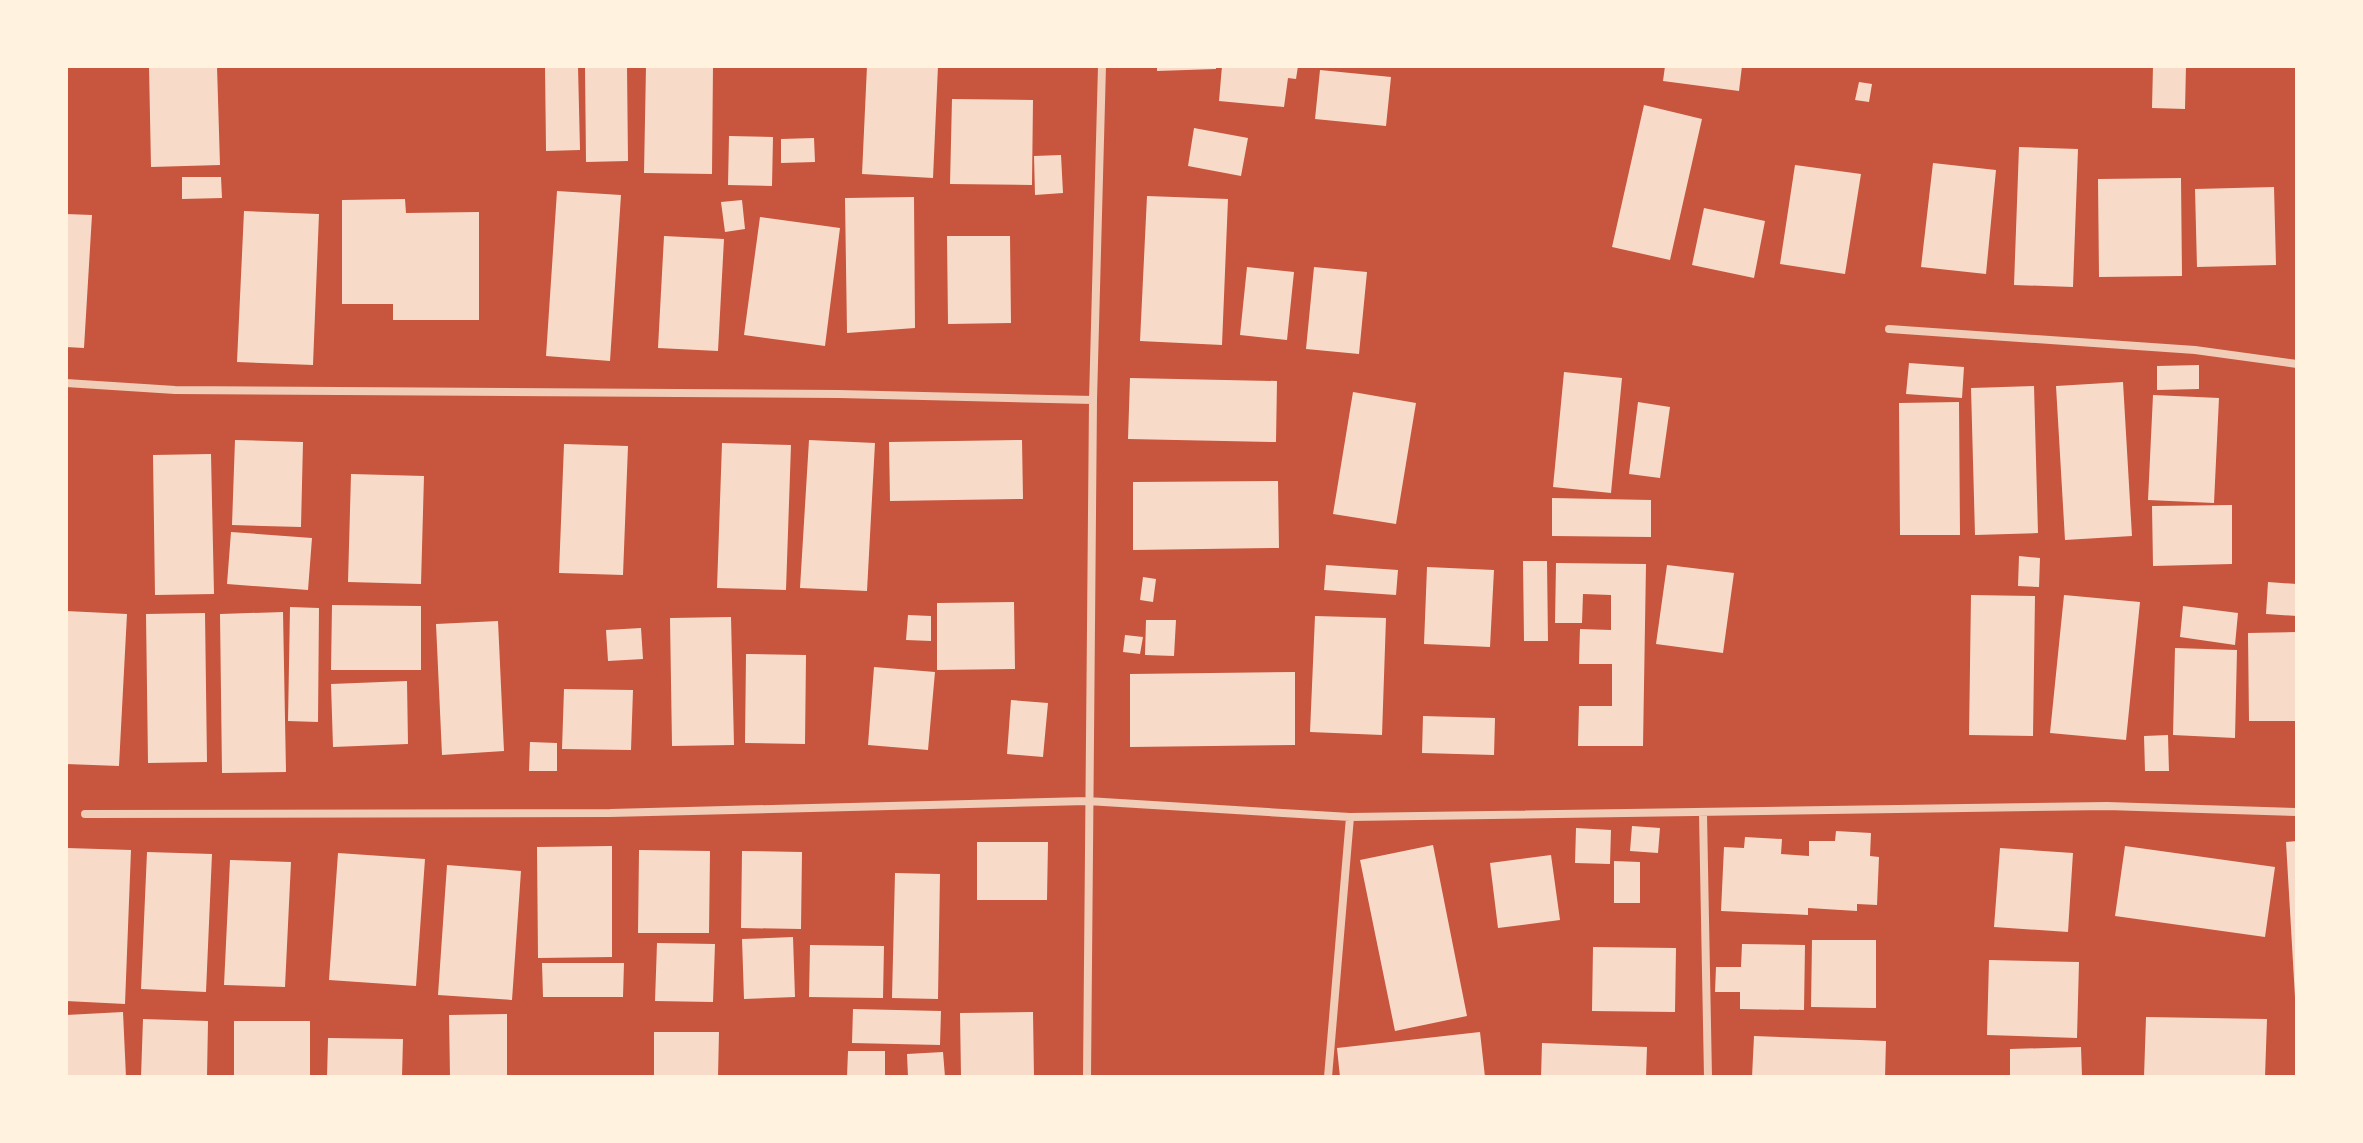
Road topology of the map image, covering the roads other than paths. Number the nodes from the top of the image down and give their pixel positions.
1 (1102, 66) edge
2 (1889, 329) dead end
3 (2297, 364) edge
4 (66, 383) edge
5 (1093, 400) junction
6 (1087, 801) junction
7 (2297, 812) edge
8 (85, 814) dead end
9 (1703, 814) junction
10 (1350, 817) junction
11 (1087, 1077) edge
12 (1328, 1077) edge
13 (1708, 1077) edge

1 - 5 street
2 - 3 street
4 - 5 street
5 - 6 street
6 - 8 street
6 - 10 street
6 - 11 street
7 - 9 street
9 - 10 street
9 - 13 street
10 - 12 street

